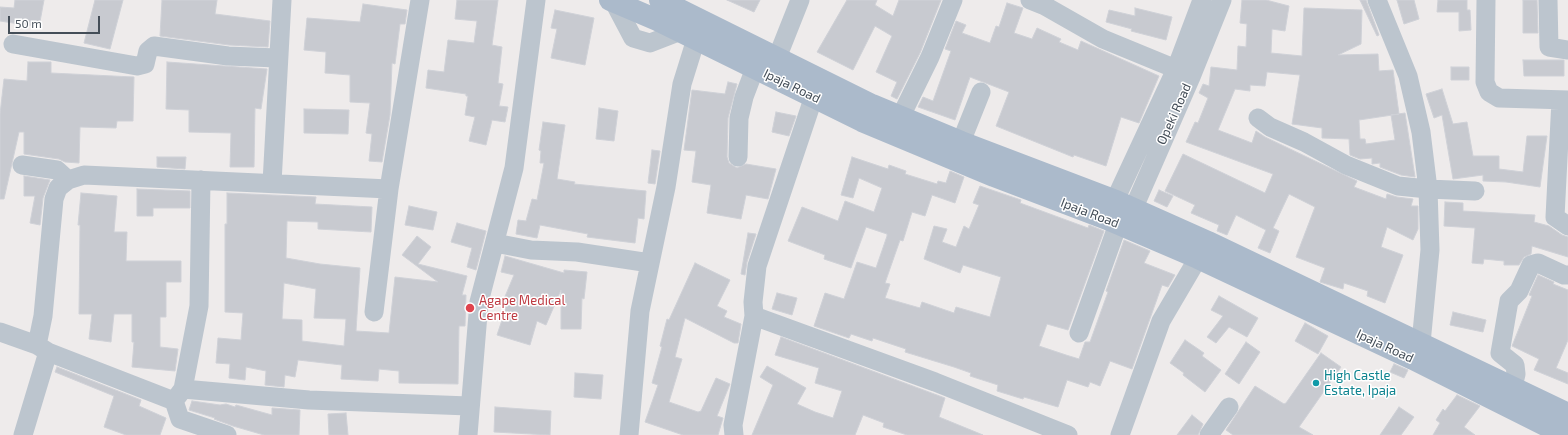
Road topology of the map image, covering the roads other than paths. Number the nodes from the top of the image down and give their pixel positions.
1 (282, 0) edge
2 (420, 0) edge
3 (536, 0) edge
4 (661, 0) edge
5 (800, 0) edge
6 (953, 0) edge
7 (1030, 0) edge
8 (1202, 0) edge
9 (1222, 0) edge
10 (1377, 0) edge
11 (1486, 0) edge
12 (1548, 0) edge
13 (612, 1) edge
14 (689, 28) junction
15 (13, 44) dead end
16 (1568, 50) edge
17 (277, 58) junction
18 (777, 58) junction
19 (755, 68) junction
20 (1176, 69) junction
21 (981, 92) dead end
22 (814, 96) junction
23 (1565, 100) edge
24 (901, 116) junction
25 (1258, 118) dead end
26 (961, 142) junction
27 (738, 157) dead end
28 (22, 165) dead end
29 (68, 180) junction
30 (201, 180) junction
31 (272, 183) junction
32 (389, 189) junction
33 (1428, 189) junction
34 (1475, 192) dead end
35 (1119, 216) junction
36 (1568, 226) edge
37 (495, 243) junction
38 (1198, 258) junction
39 (650, 263) junction
40 (1568, 275) edge
41 (374, 312) dead end
42 (754, 316) junction
43 (0, 332) edge
44 (1079, 333) dead end
45 (1421, 343) junction
46 (42, 348) junction
47 (1513, 387) junction
48 (179, 395) junction
49 (469, 406) junction
50 (1229, 407) dead end
51 (1568, 414) edge
52 (178, 427) edge
53 (22, 435) edge
54 (227, 435) edge
55 (468, 435) edge
56 (629, 435) edge
57 (734, 435) edge
58 (1068, 435) edge
59 (1120, 435) edge
60 (1209, 435) edge
61 (1565, 435) edge

1 - 17 street
2 - 32 street
3 - 37 street
4 - 14 main road, Ipaja Road
5 - 18 street
6 - 24 street
7 - 20 street
8 - 20 street, Opeki Road
9 - 35 street, Opeki Road
10 - 33 street
11 - 23 street
12 - 16 street
13 - 14 main road, Ipaja Road
14 - 18 main road, Ipaja Road
14 - 19 main road, Ipaja Road
14 - 39 street
15 - 17 street
17 - 31 street
18 - 24 main road, Ipaja Road
19 - 22 main road, Ipaja Road
19 - 27 street
20 - 35 street, Opeki Road
21 - 26 street
22 - 35 main road, Ipaja Road
22 - 42 street
23 - 36 street
24 - 26 main road, Ipaja Road
25 - 33 street
26 - 35 main road, Ipaja Road
28 - 29 street
29 - 30 street
29 - 46 street
30 - 31 street
30 - 48 street
31 - 32 street
32 - 41 street
33 - 34 street
33 - 45 street
35 - 38 main road, Ipaja Road
35 - 44 street
35 - 45 main road, Ipaja Road
37 - 39 street
37 - 49 street
38 - 59 street
38 - 61 main road, Ipaja Road
39 - 56 street
40 - 47 street
42 - 57 street
42 - 58 street
43 - 46 street
45 - 47 main road, Ipaja Road
46 - 48 street
46 - 53 street
47 - 51 main road, Ipaja Road
48 - 49 street
48 - 52 street
49 - 55 street
50 - 60 street
52 - 54 street

